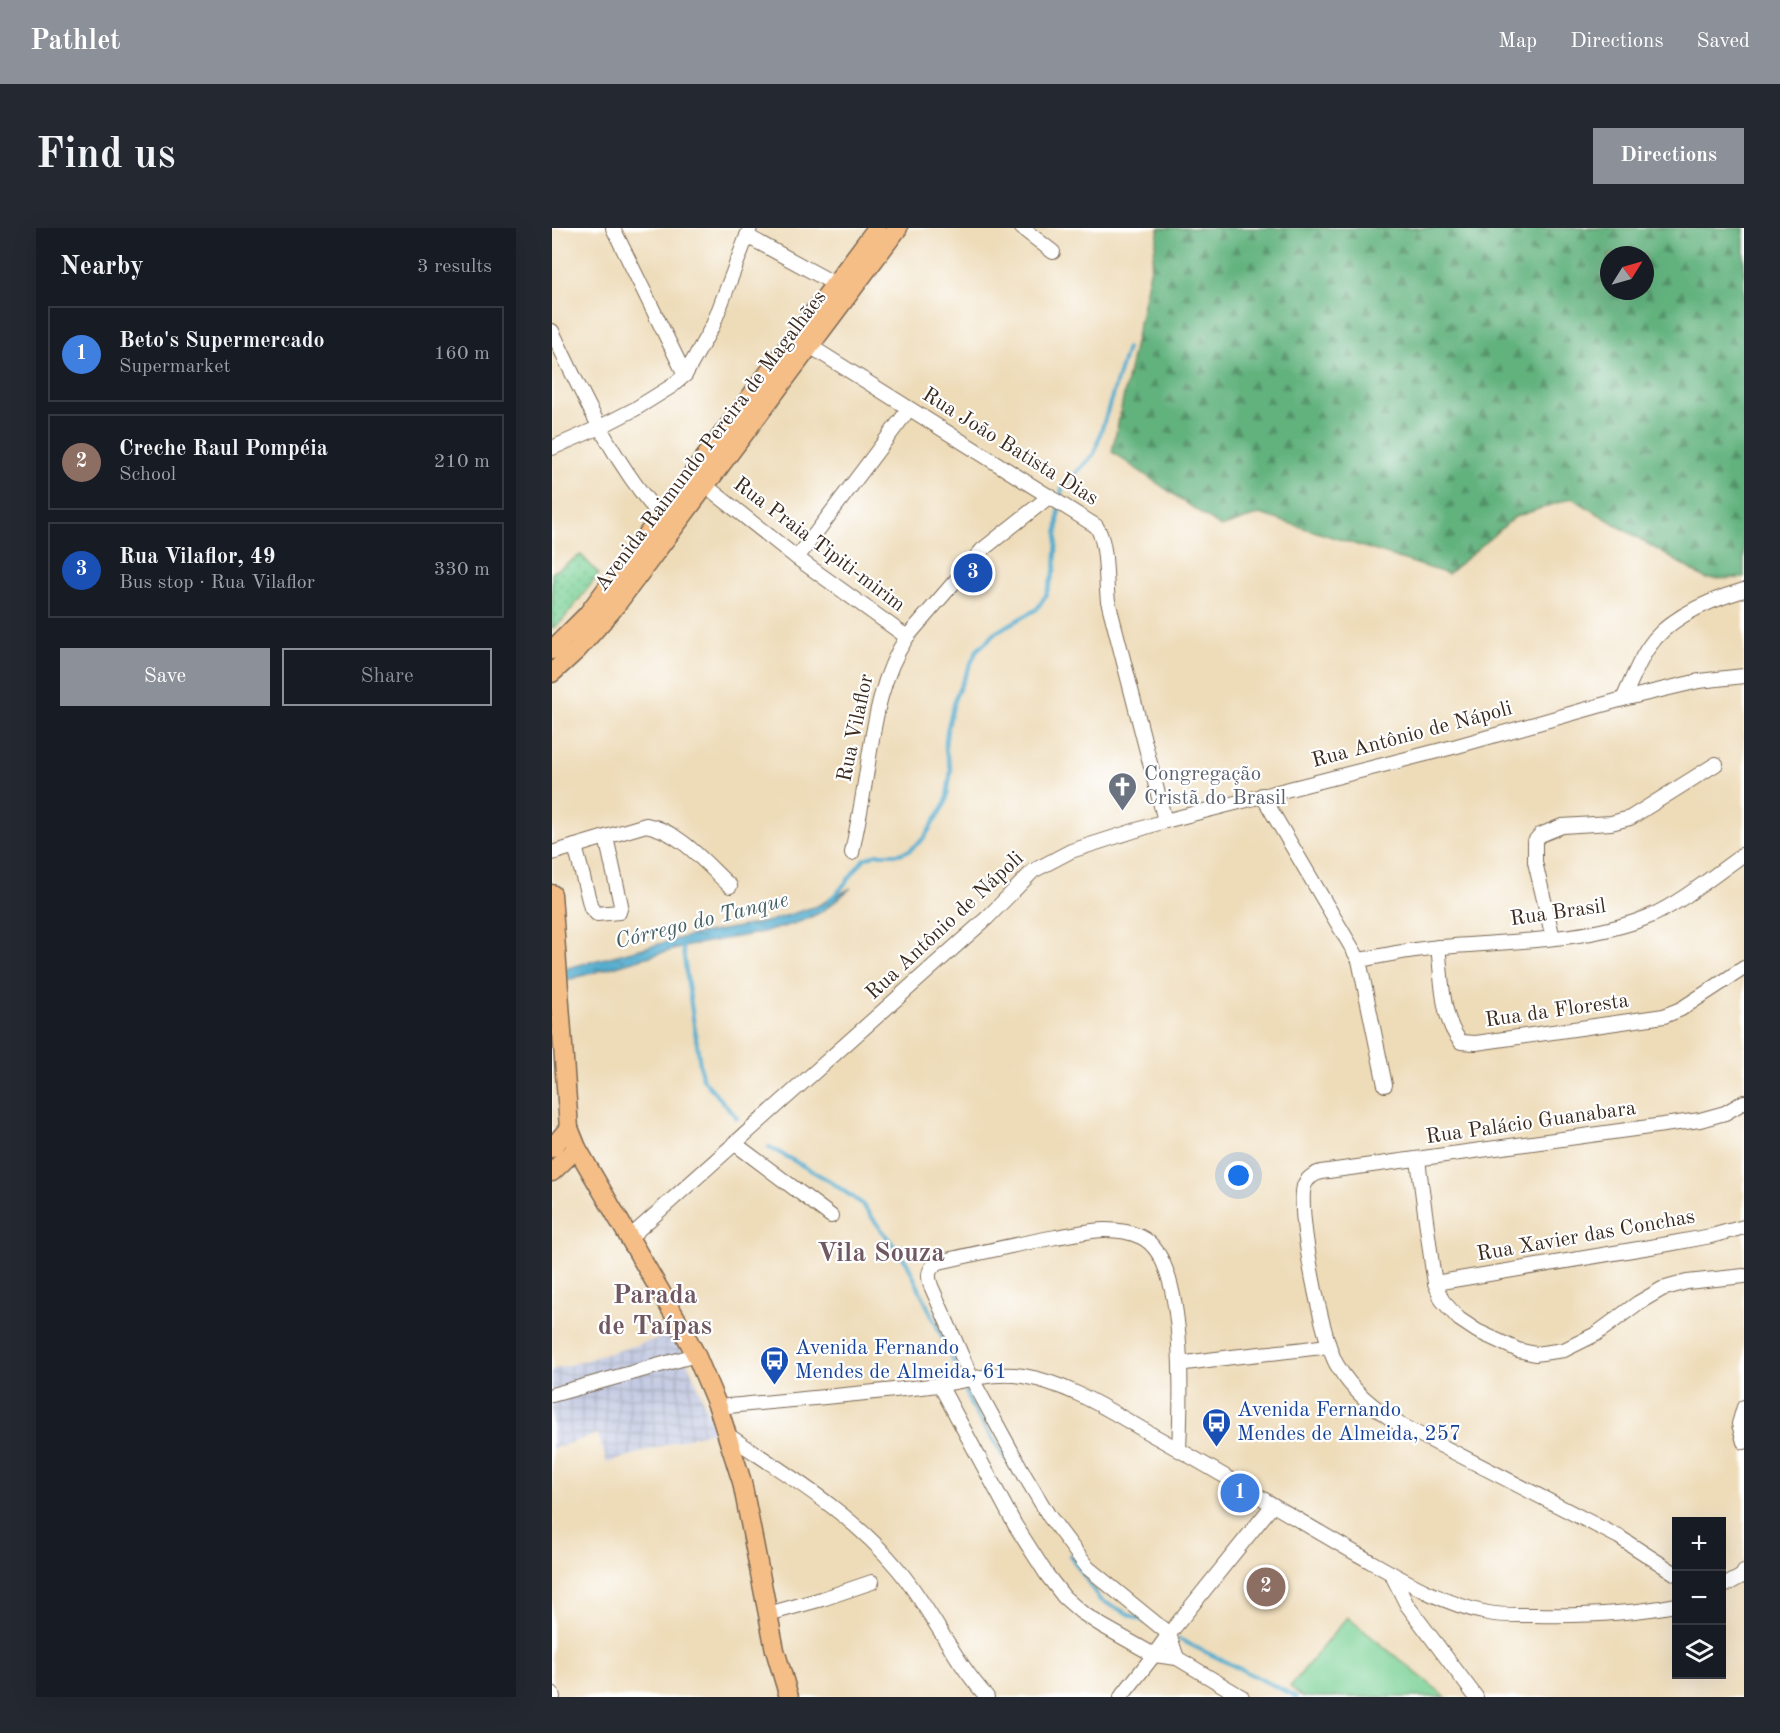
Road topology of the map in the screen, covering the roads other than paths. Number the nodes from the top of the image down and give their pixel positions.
1 (613, 228) edge
2 (877, 228) edge
3 (898, 228) edge
4 (1022, 228) edge
5 (749, 232) edge
6 (1053, 252) dead end
7 (835, 284) junction
8 (552, 331) edge
9 (804, 342) junction
10 (685, 375) junction
11 (759, 386) junction
12 (909, 409) junction
13 (600, 427) junction
14 (552, 448) edge
15 (706, 486) junction
16 (1053, 498) junction
17 (667, 523) junction
18 (797, 558) junction
19 (1744, 590) edge
20 (908, 637) junction
21 (559, 638) edge
22 (552, 650) edge
23 (552, 673) edge
24 (1744, 676) edge
25 (1623, 699) junction
26 (1716, 764) dead end
27 (1262, 795) junction
28 (1165, 821) junction
29 (606, 837) junction
30 (575, 846) junction
31 (552, 853) edge
32 (852, 853) dead end
33 (1744, 854) edge
34 (730, 886) dead end
35 (552, 894) edge
36 (1553, 938) junction
37 (1438, 947) junction
38 (1359, 960) junction
39 (1744, 968) edge
40 (1385, 1085) dead end
41 (1744, 1102) edge
42 (569, 1128) junction
43 (734, 1143) junction
44 (552, 1148) edge
45 (577, 1148) junction
46 (1418, 1160) junction
47 (552, 1172) edge
48 (831, 1216) dead end
49 (1744, 1227) edge
50 (629, 1238) junction
51 (1744, 1276) edge
52 (1435, 1283) junction
53 (1328, 1346) junction
54 (696, 1355) junction
55 (1180, 1364) junction
56 (972, 1379) junction
57 (940, 1385) junction
58 (552, 1395) edge
59 (718, 1407) junction
60 (1744, 1407) edge
61 (728, 1435) junction
62 (1744, 1442) edge
63 (1179, 1450) junction
64 (1272, 1506) junction
65 (1672, 1571) edge
66 (1391, 1573) junction
67 (1743, 1574) edge
68 (872, 1582) dead end
69 (1726, 1585) edge
70 (1672, 1606) edge
71 (768, 1614) junction
72 (1169, 1634) junction
73 (1154, 1655) junction
74 (1177, 1658) junction
75 (552, 1693) edge
76 (553, 1697) edge
77 (789, 1697) edge
78 (987, 1697) edge
79 (1121, 1697) edge
80 (1242, 1697) edge
81 (1476, 1697) edge

1 - 10 street
2 - 7 main road, Avenida Raimundo Pereira de Magalhães
3 - 9 main road, Avenida Raimundo Pereira de Magalhães
4 - 6 street
5 - 7 street
5 - 10 street
7 - 9 main road, Avenida Raimundo Pereira de Magalhães
8 - 13 street
9 - 11 main road, Avenida Raimundo Pereira de Magalhães
9 - 12 street, Rua João Batista Dias
9 - 15 main road, Avenida Raimundo Pereira de Magalhães
10 - 13 street
11 - 15 main road
11 - 17 main road, Avenida Raimundo Pereira de Magalhães
12 - 16 street, Rua João Batista Dias
12 - 18 street
13 - 14 street
13 - 17 street
15 - 17 main road, Avenida Raimundo Pereira de Magalhães
15 - 18 street, Rua Praia Tipiti-mirim
16 - 20 street, Rua Vilaflor
16 - 28 street, Rua João Batista Dias
17 - 21 main road, Avenida Raimundo Pereira de Magalhães
17 - 23 main road, Avenida Raimundo Pereira de Magalhães
18 - 20 street, Rua Praia Tipiti-mirim
19 - 25 street
20 - 32 street, Rua Vilaflor
21 - 22 main road, Avenida Raimundo Pereira de Magalhães
24 - 25 street, Rua Antônio de Nápoli
25 - 27 street, Rua Antônio de Nápoli
26 - 36 street
27 - 28 street, Rua Antônio de Nápoli
27 - 38 street
28 - 43 street, Rua Antônio de Nápoli
29 - 30 street
29 - 30 street
29 - 34 street
30 - 31 street
33 - 36 street, Rua Brasil
35 - 42 main road
36 - 37 street, Rua Brasil
37 - 38 street, Rua Brasil
37 - 39 street, Rua da Floresta
38 - 40 street
41 - 46 street, Rua Palácio Guanabara
42 - 44 main road
42 - 45 main road
43 - 48 street
43 - 50 street, Rua Antônio de Nápoli
45 - 47 main road
45 - 50 main road
46 - 52 street
46 - 53 street, Rua Palácio Guanabara
49 - 52 street, Rua Xavier das Conchas
50 - 54 main road
51 - 52 street
53 - 55 street
53 - 65 street
54 - 58 street
54 - 59 main road
55 - 56 street
55 - 63 street
56 - 57 street
56 - 63 street
56 - 72 street
57 - 59 street
57 - 73 street
59 - 61 main road
60 - 62 street
61 - 71 main road
61 - 78 street
63 - 64 street
64 - 66 street
64 - 72 street
66 - 70 street
66 - 81 street
67 - 69 street
68 - 71 street
71 - 77 main road
72 - 73 street
72 - 74 street
73 - 74 street
73 - 79 street
74 - 80 street
75 - 76 street

